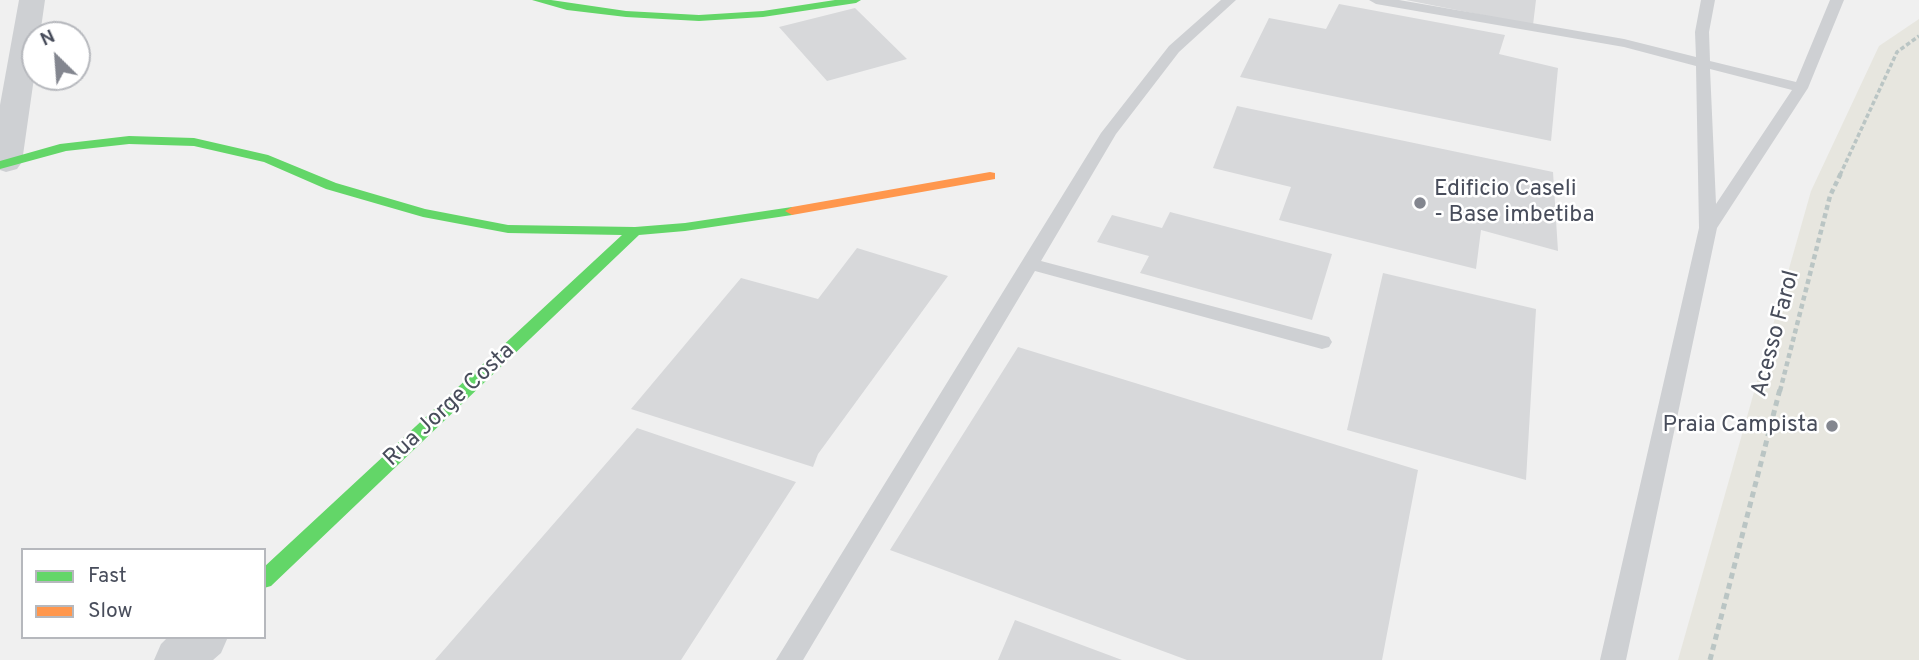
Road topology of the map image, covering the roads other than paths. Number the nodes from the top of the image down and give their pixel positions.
1 (32, 0) edge
2 (537, 0) edge
3 (1229, 0) edge
4 (1376, 0) edge
5 (1708, 0) edge
6 (1837, 0) edge
7 (843, 1) edge
8 (1703, 63) junction
9 (1801, 88) junction
10 (3, 163) edge
11 (990, 176) dead end
12 (1707, 228) junction
13 (635, 232) junction
14 (1030, 264) junction
15 (1322, 342) dead end
16 (266, 578) edge
17 (201, 639) edge
18 (179, 660) edge
19 (789, 660) edge
20 (1613, 660) edge

1 - 10 street
2 - 7 street
3 - 14 lane
4 - 8 lane
5 - 8 lane
6 - 9 lane
8 - 9 lane
8 - 12 lane
9 - 12 lane
10 - 13 street
11 - 13 street
12 - 20 lane
13 - 16 street, Rua Jorge Costa
14 - 15 lane
14 - 19 lane
17 - 18 street

